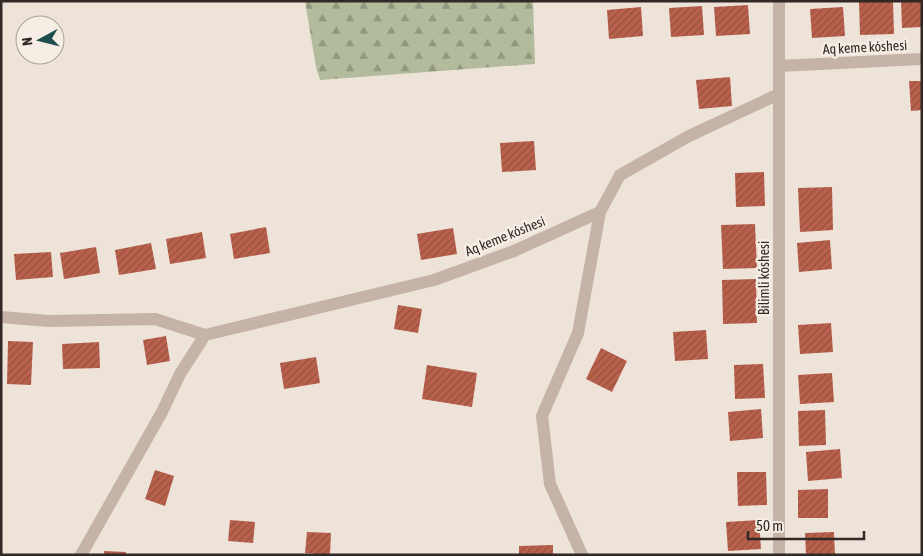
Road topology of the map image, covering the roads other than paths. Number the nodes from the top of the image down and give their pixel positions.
1 (779, 1) edge
2 (922, 59) edge
3 (779, 66) junction
4 (779, 94) junction
5 (600, 212) junction
6 (1, 317) edge
7 (205, 335) junction
8 (81, 555) edge
9 (582, 555) edge
10 (779, 555) edge

1 - 3 street, Bilimli kóshesi
2 - 3 street, Aq keme kóshesi
3 - 4 street, Bilimli kóshesi
4 - 5 street
4 - 10 street, Bilimli kóshesi
5 - 7 street, Aq keme kóshesi
5 - 9 street
6 - 7 street
7 - 8 street

